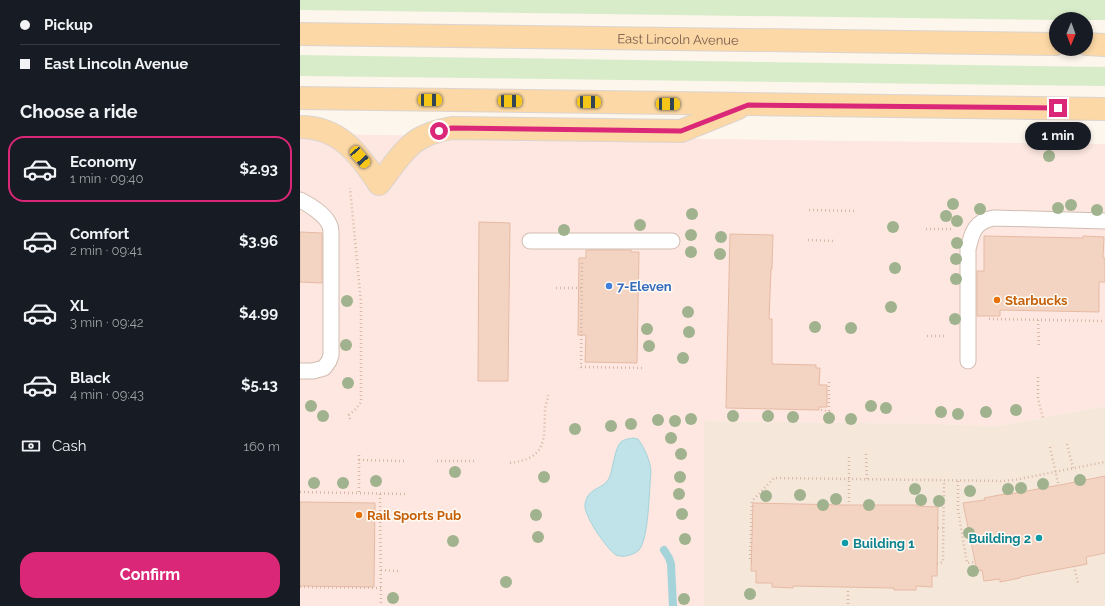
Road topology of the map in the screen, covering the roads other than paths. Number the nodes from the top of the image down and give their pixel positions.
1 (300, 34) edge
2 (1049, 44) edge
3 (1093, 44) edge
4 (1105, 44) edge
5 (300, 98) edge
6 (748, 105) junction
7 (1105, 109) edge
8 (300, 127) edge
9 (300, 200) edge
10 (1105, 221) edge
11 (672, 241) dead end
12 (530, 242) dead end
13 (968, 361) dead end
14 (300, 371) edge

1 - 2 main road, East Lincoln Avenue
3 - 4 main road
5 - 6 main road
6 - 7 main road
6 - 8 main road
9 - 14 lane
10 - 13 lane
11 - 12 lane

